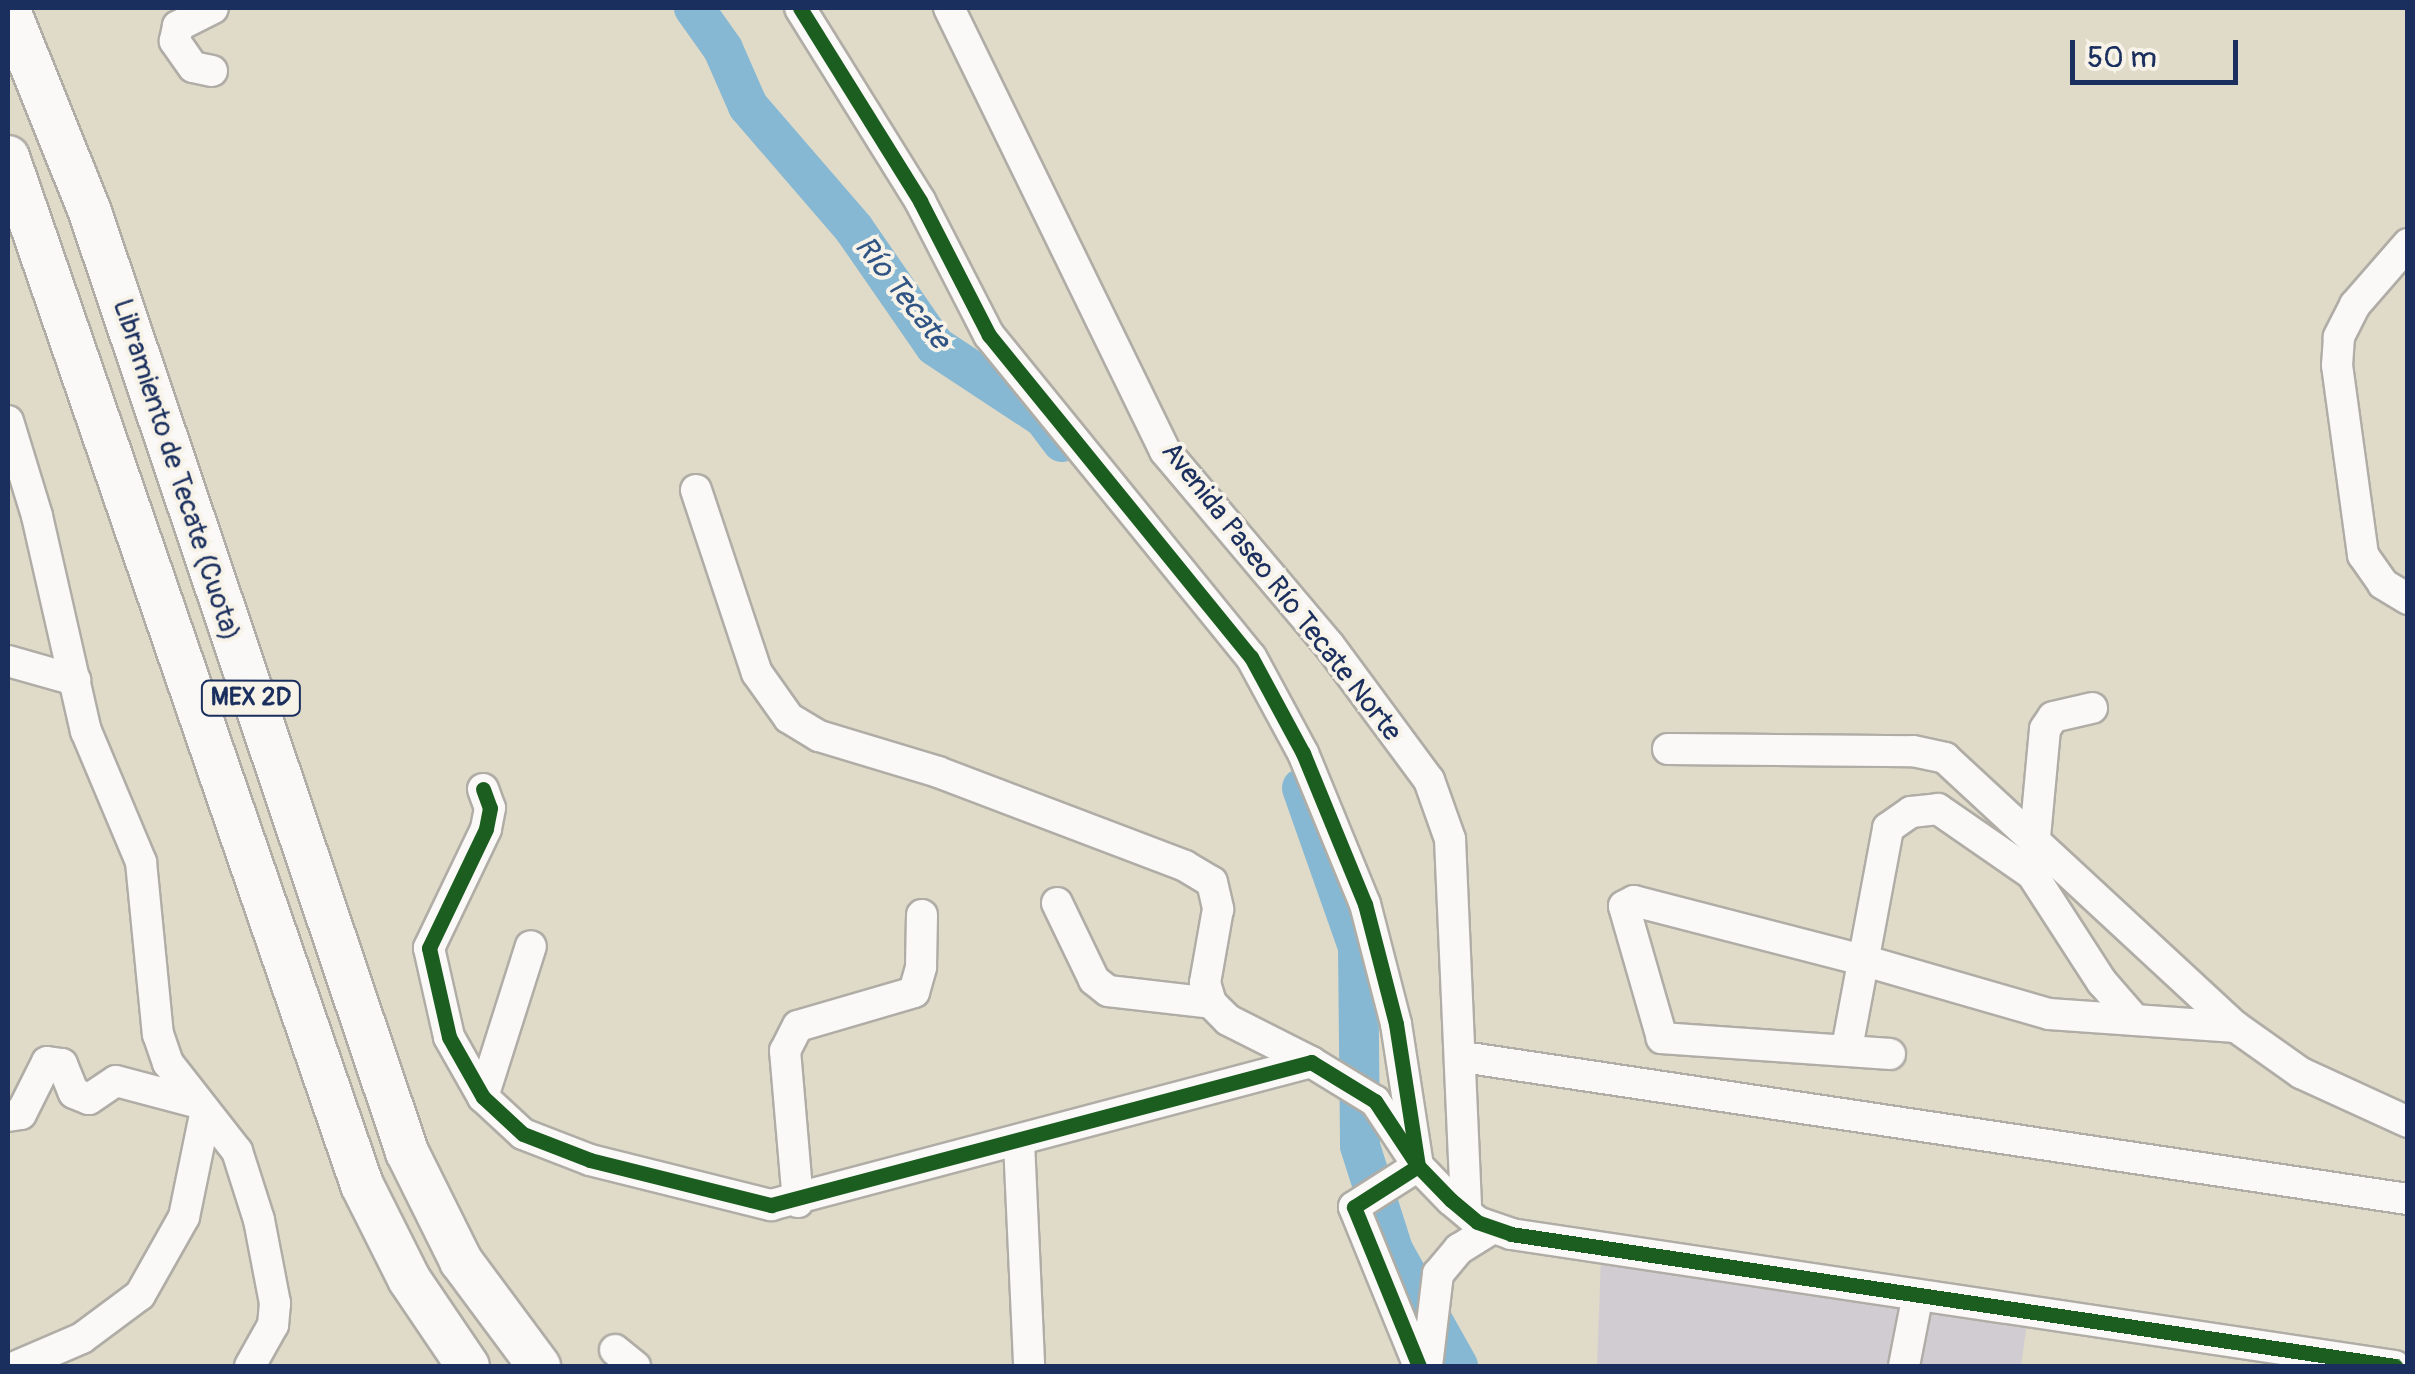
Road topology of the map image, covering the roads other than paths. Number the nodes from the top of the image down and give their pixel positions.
1 (8, 8) edge
2 (213, 8) edge
3 (800, 8) edge
4 (949, 8) edge
5 (212, 70) dead end
6 (8, 157) edge
7 (2408, 244) edge
8 (8, 421) edge
9 (696, 490) dead end
10 (2408, 599) edge
11 (8, 660) edge
12 (75, 680) junction
13 (2092, 708) dead end
14 (1668, 750) dead end
15 (483, 789) dead end
16 (2035, 837) junction
17 (1057, 903) dead end
18 (922, 915) dead end
19 (531, 946) dead end
20 (1862, 960) junction
21 (1211, 1003) junction
22 (2135, 1020) junction
23 (2236, 1028) junction
24 (1847, 1048) junction
25 (1890, 1054) dead end
26 (1464, 1057) junction
27 (1322, 1067) junction
28 (1462, 1092) junction
29 (483, 1097) junction
30 (1407, 1097) junction
31 (200, 1108) junction
32 (8, 1116) edge
33 (2408, 1122) edge
34 (1464, 1137) junction
35 (1018, 1142) junction
36 (1409, 1163) junction
37 (2408, 1200) edge
38 (798, 1202) junction
39 (1478, 1221) junction
40 (1917, 1299) junction
41 (17, 1366) edge
42 (250, 1366) edge
43 (468, 1366) edge
44 (539, 1366) edge
45 (1029, 1366) edge
46 (1419, 1366) edge
47 (1427, 1366) edge
48 (1904, 1366) edge
49 (2394, 1366) edge

1 - 44 highway, Libramiento de Tecate (Cuota) / MEX 2D
2 - 5 street
3 - 30 street
4 - 26 street, Avenida Paseo Río Tecate Norte
6 - 43 highway, Libramiento de Tecate (Cuota) / MEX 2D
7 - 10 street
8 - 12 street
9 - 21 street
11 - 12 street
12 - 31 street
13 - 16 street
14 - 16 street
15 - 29 street
16 - 23 street
17 - 21 street
18 - 38 street
19 - 29 street
20 - 22 street
20 - 22 street
20 - 24 street
20 - 24 street
21 - 27 street
22 - 23 street
23 - 33 street
24 - 25 street
26 - 28 street, Avenida Paseo Río Tecate Norte
26 - 37 street
27 - 35 street
27 - 36 street
28 - 30 street
28 - 34 street, Avenida Paseo Río Tecate Norte
29 - 38 street
30 - 36 street
31 - 32 street
31 - 41 street
31 - 42 street
34 - 36 street
34 - 39 street, Avenida Paseo Río Tecate Norte
35 - 38 street
35 - 45 street
36 - 39 street
36 - 46 street
39 - 40 street
39 - 47 street
40 - 48 street
40 - 49 street

